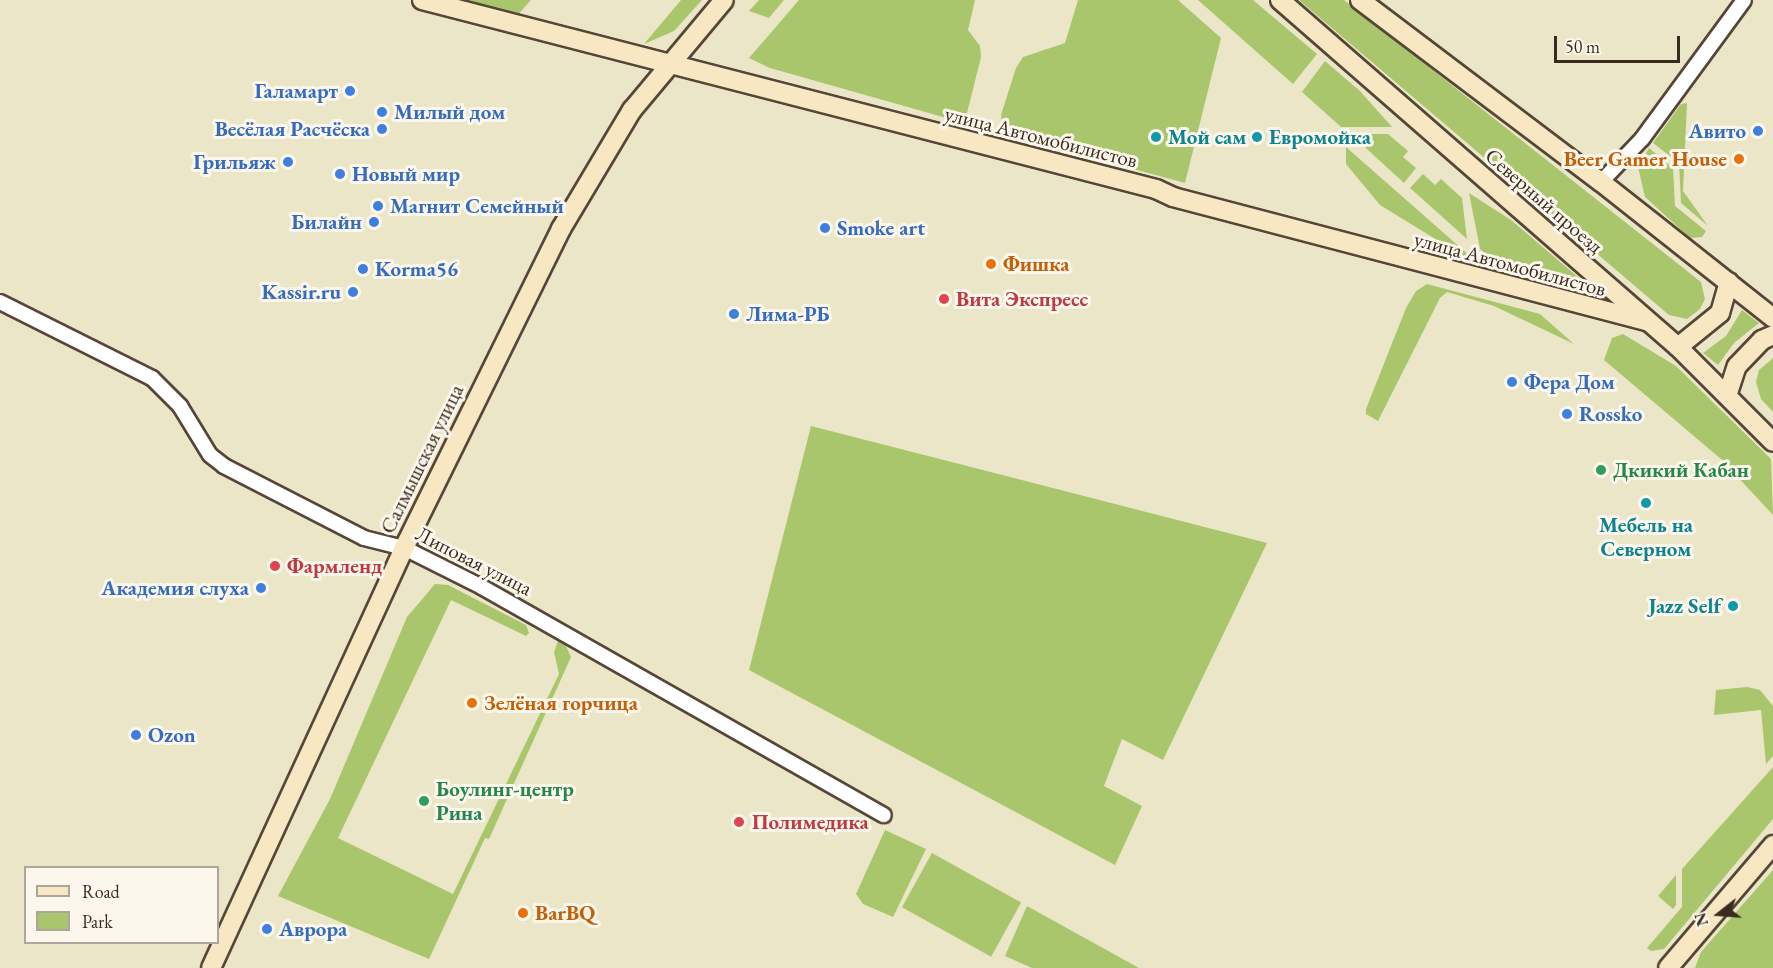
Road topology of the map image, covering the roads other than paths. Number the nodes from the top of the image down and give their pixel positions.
1 (422, 0) edge
2 (724, 0) edge
3 (1280, 0) edge
4 (1360, 0) edge
5 (1744, 0) edge
6 (667, 63) junction
7 (1601, 182) junction
8 (1729, 282) junction
9 (0, 302) edge
10 (1773, 318) edge
11 (1648, 322) junction
12 (1773, 335) edge
13 (1678, 347) junction
14 (1728, 393) junction
15 (1773, 441) edge
16 (404, 548) junction
17 (884, 815) dead end
18 (1773, 845) edge
19 (211, 968) edge
20 (1668, 968) edge

1 - 6 main road, улица Автомобилистов
2 - 6 main road, Салмышская улица
3 - 11 main road, Северный проезд
4 - 7 main road
5 - 7 street
6 - 11 main road, улица Автомобилистов
6 - 16 main road, Салмышская улица
7 - 8 main road
8 - 10 main road
8 - 13 main road
9 - 16 street, Липовая улица
11 - 13 main road, Северный проезд
12 - 14 main road
13 - 14 main road, Северный проезд
14 - 15 main road, Северный проезд
16 - 17 street, Липовая улица
16 - 19 main road, Салмышская улица
18 - 20 main road

